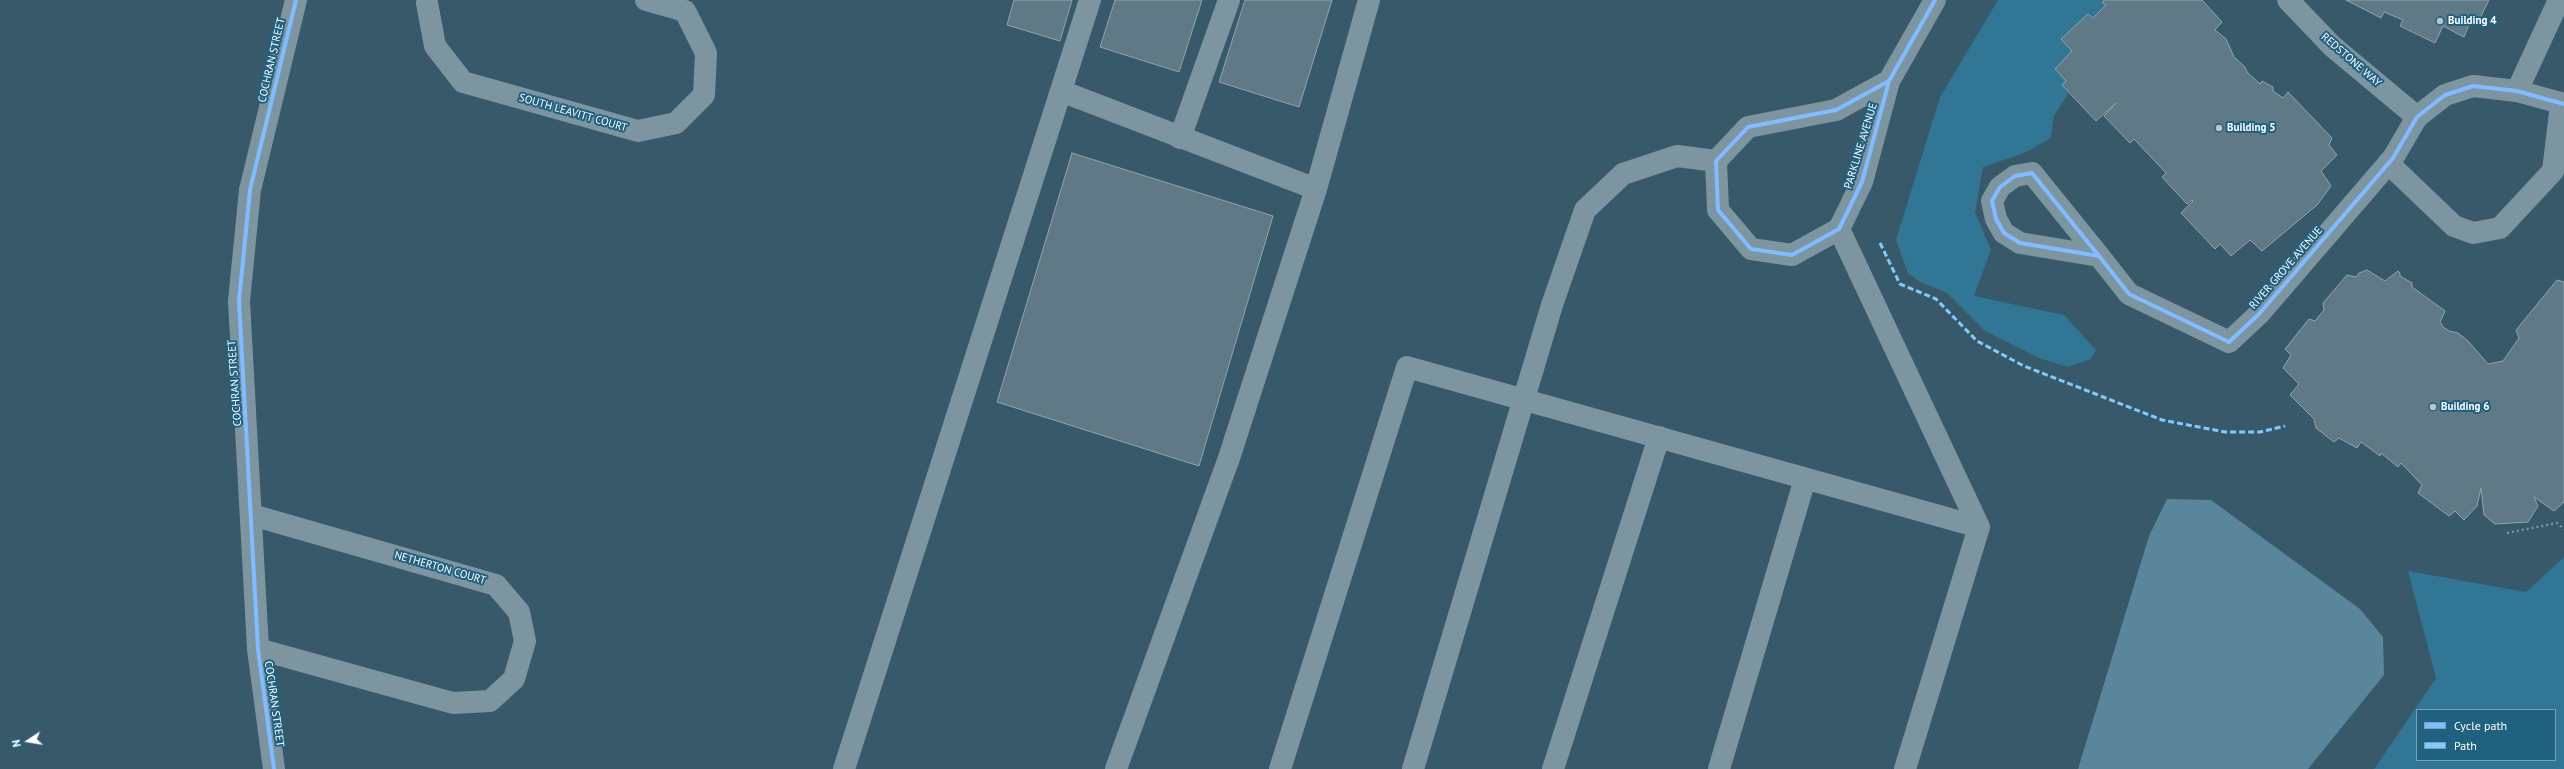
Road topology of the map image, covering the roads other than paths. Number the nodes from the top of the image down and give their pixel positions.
1 (296, 0) edge
2 (646, 0) edge
3 (1090, 0) edge
4 (1229, 0) edge
5 (1370, 0) edge
6 (1935, 0) edge
7 (2288, 0) edge
8 (2559, 0) edge
9 (425, 1) edge
10 (1889, 81) junction
11 (1061, 90) junction
12 (2517, 91) junction
13 (2563, 104) edge
14 (2417, 117) junction
15 (1180, 138) junction
16 (1716, 161) junction
17 (2388, 163) junction
18 (1316, 189) junction
19 (1840, 229) junction
20 (2099, 256) junction
21 (1524, 399) junction
22 (1659, 437) junction
23 (1805, 479) junction
24 (252, 515) junction
25 (1979, 527) junction
26 (258, 649) junction
27 (274, 769) edge
28 (844, 769) edge
29 (1116, 769) edge
30 (1280, 769) edge
31 (1413, 769) edge
32 (1553, 769) edge
33 (1719, 769) edge
34 (1905, 769) edge

1 - 24 street, COCHRAN STREET
2 - 9 street, SOUTH LEAVITT COURT
3 - 11 street
4 - 15 street
5 - 18 street
6 - 10 street, PARKLINE AVENUE
7 - 14 street, REDSTONE WAY
8 - 12 street
10 - 16 street, PARKLINE AVENUE
10 - 19 street, PARKLINE AVENUE
11 - 15 street
11 - 28 street
12 - 13 street, RIVER GROVE AVENUE
12 - 14 street, RIVER GROVE AVENUE
13 - 17 street
14 - 17 street, RIVER GROVE AVENUE
15 - 18 street
16 - 19 street
16 - 21 street
17 - 20 street, RIVER GROVE AVENUE
18 - 29 street
19 - 25 street
20 - 20 street, RIVER GROVE AVENUE
21 - 22 street
21 - 30 street
21 - 31 street
22 - 23 street
22 - 32 street
23 - 25 street
23 - 33 street
24 - 26 street, COCHRAN STREET
24 - 26 street, NETHERTON COURT
25 - 34 street
26 - 27 street, COCHRAN STREET

